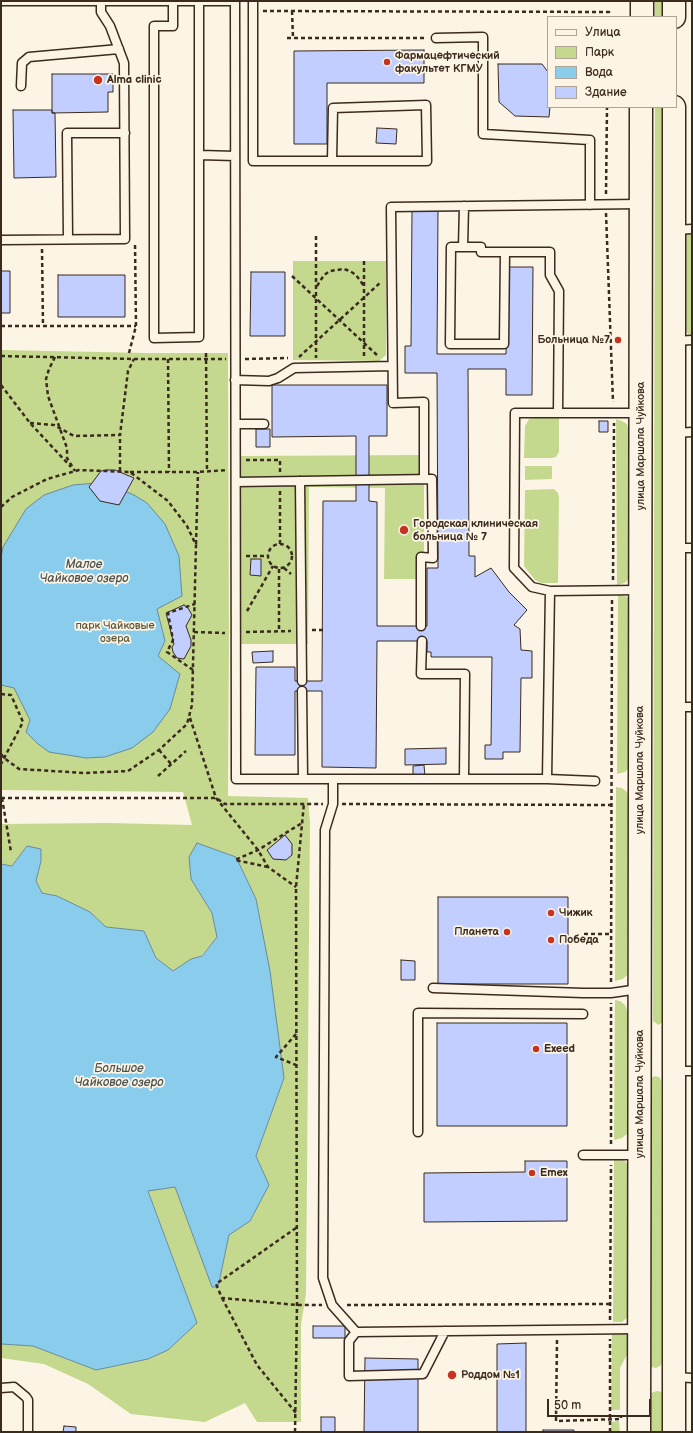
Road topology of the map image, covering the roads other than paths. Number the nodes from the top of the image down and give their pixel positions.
1 (101, 1) edge
2 (173, 1) edge
3 (235, 1) edge
4 (253, 1) edge
5 (642, 1) edge
6 (674, 1) edge
7 (1, 2) edge
8 (199, 2) edge
9 (642, 16) edge
10 (674, 16) edge
11 (436, 38) road end
12 (119, 49) junction
13 (21, 86) dead end
14 (641, 108) edge
15 (674, 108) edge
16 (124, 133) junction
17 (200, 155) junction
18 (235, 156) junction
19 (332, 161) junction
20 (641, 204) junction
21 (590, 205) junction
22 (464, 206) junction
23 (683, 230) edge
24 (68, 239) junction
25 (1, 240) edge
26 (463, 247) junction
27 (505, 252) junction
28 (683, 340) edge
29 (392, 366) junction
30 (235, 380) junction
31 (558, 413) junction
32 (641, 413) junction
33 (236, 424) junction
34 (264, 424) dead end
35 (683, 433) edge
36 (424, 479) junction
37 (300, 481) junction
38 (236, 482) junction
39 (683, 548) edge
40 (640, 590) junction
41 (550, 591) junction
42 (422, 626) dead end
43 (422, 641) dead end
44 (302, 681) dead end
45 (302, 691) dead end
46 (683, 707) edge
47 (302, 779) junction
48 (333, 779) junction
49 (464, 779) junction
50 (547, 779) junction
51 (595, 781) dead end
52 (433, 988) dead end
53 (640, 989) junction
54 (584, 1014) dead end
55 (640, 1070) junction
56 (683, 1070) edge
57 (418, 1132) dead end
58 (583, 1155) dead end
59 (639, 1155) junction
60 (639, 1329) junction
61 (445, 1331) junction
62 (356, 1332) junction
63 (639, 1378) junction
64 (683, 1378) edge
65 (1, 1388) edge
66 (28, 1432) edge
67 (639, 1432) edge
68 (674, 1432) edge

1 - 2 lane
1 - 7 lane
1 - 12 lane
2 - 8 lane
2 - 17 lane
3 - 8 lane
3 - 18 lane
4 - 19 lane
5 - 9 main road
6 - 10 main road
8 - 17 lane
11 - 21 lane
12 - 13 lane
12 - 16 lane
14 - 20 main road, улица Маршала Чуйкова
15 - 23 main road
16 - 24 lane
16 - 24 lane
17 - 18 lane
18 - 30 lane
19 - 19 lane
20 - 21 lane
20 - 32 main road, улица Маршала Чуйкова
21 - 22 lane
22 - 26 lane
22 - 29 lane
23 - 28 main road
24 - 25 lane
26 - 27 lane
26 - 27 lane
27 - 31 lane
28 - 35 main road
29 - 30 lane
29 - 36 lane
30 - 33 lane
31 - 32 lane
31 - 41 lane
32 - 40 main road, улица Маршала Чуйкова
33 - 34 lane
33 - 38 lane
35 - 39 main road
36 - 37 lane
36 - 42 lane
37 - 38 lane
37 - 44 lane
38 - 47 lane
39 - 46 main road
40 - 41 lane
40 - 53 main road, улица Маршала Чуйкова
41 - 50 lane
43 - 49 lane
45 - 47 lane
46 - 56 main road
47 - 48 lane
48 - 49 lane
48 - 62 lane
49 - 50 lane
50 - 51 lane
52 - 53 lane
53 - 55 main road, улица Маршала Чуйкова
54 - 57 lane
55 - 56 main road
55 - 59 main road, улица Маршала Чуйкова
56 - 64 main road
58 - 59 lane
59 - 60 main road, улица Маршала Чуйкова
60 - 61 lane
60 - 63 main road, улица Маршала Чуйкова
61 - 62 lane
61 - 62 lane
63 - 64 main road
63 - 67 main road, улица Маршала Чуйкова
64 - 68 main road
65 - 66 lane

